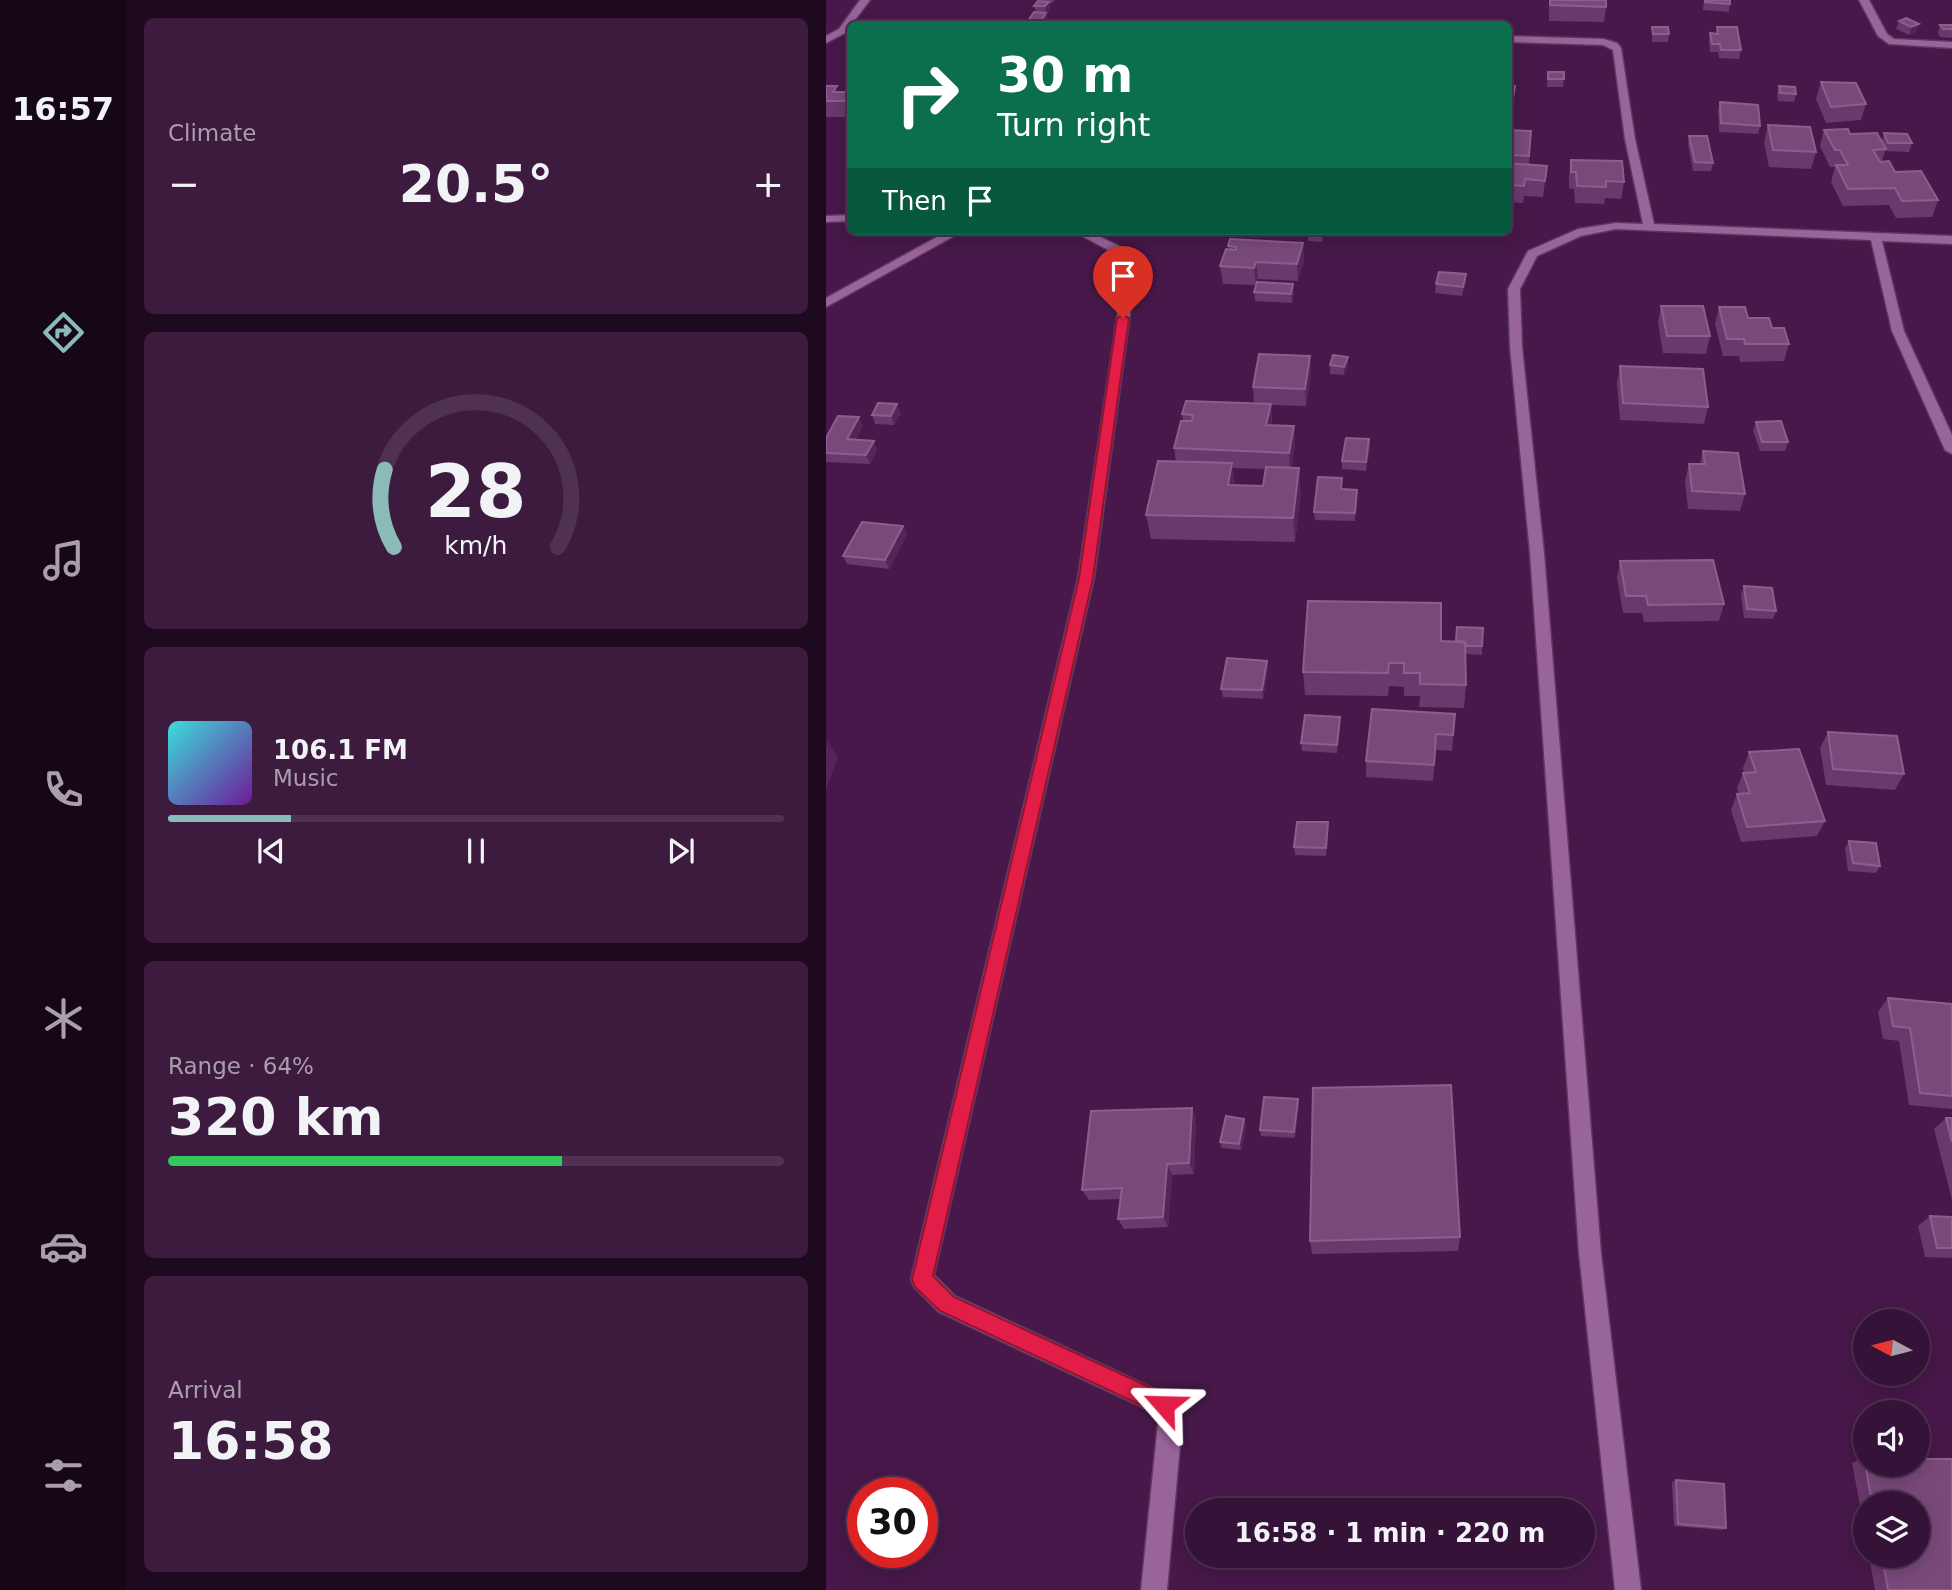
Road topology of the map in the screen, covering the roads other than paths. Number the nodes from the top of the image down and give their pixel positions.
1 (865, 0) edge
2 (1864, 0) edge
3 (849, 21) edge
4 (847, 24) edge
5 (1512, 39) edge
6 (826, 40) edge
7 (1952, 45) edge
8 (847, 218) edge
9 (826, 219) edge
10 (1649, 226) junction
11 (950, 235) edge
12 (1087, 235) edge
13 (1876, 238) junction
14 (1952, 240) edge
15 (826, 303) edge
16 (1952, 450) edge
17 (1154, 1590) edge
18 (1628, 1590) edge

1 - 3 street
2 - 7 street
4 - 6 street
5 - 10 street
8 - 9 street
10 - 13 street
10 - 18 street
11 - 15 street
12 - 17 street
13 - 14 street
13 - 16 street

